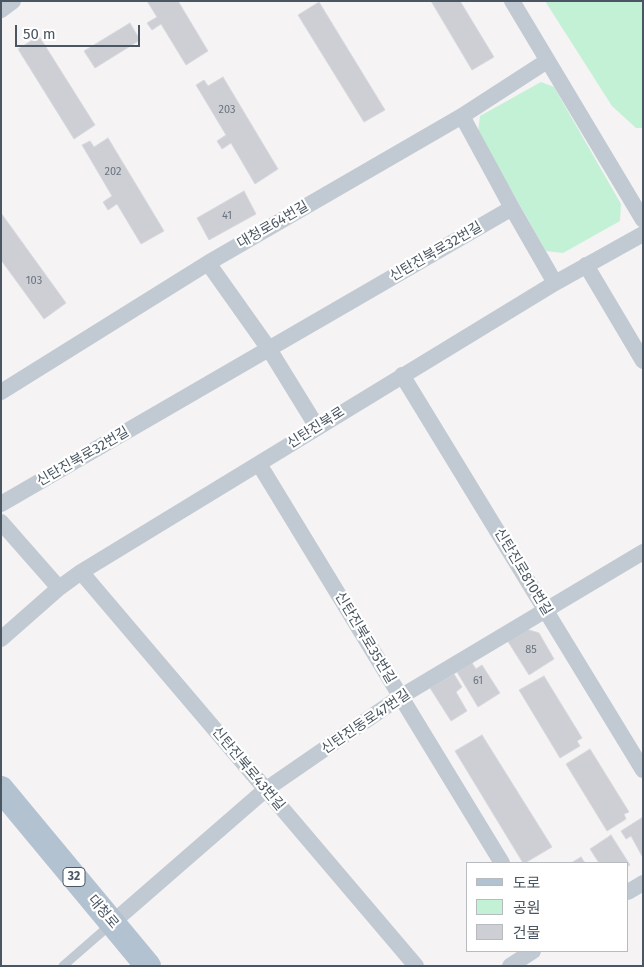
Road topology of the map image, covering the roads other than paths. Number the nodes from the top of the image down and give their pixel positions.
1 (13, 1) edge
2 (512, 1) edge
3 (1, 10) edge
4 (547, 61) junction
5 (462, 116) junction
6 (512, 208) junction
7 (643, 220) edge
8 (643, 234) edge
9 (208, 263) junction
10 (586, 265) junction
11 (555, 283) junction
12 (269, 349) junction
13 (643, 360) edge
14 (402, 375) junction
15 (1, 392) edge
16 (317, 427) junction
17 (259, 464) junction
18 (1, 504) edge
19 (1, 522) edge
20 (643, 552) edge
21 (81, 572) junction
22 (59, 588) junction
23 (546, 610) junction
24 (1, 639) edge
25 (400, 697) junction
26 (643, 770) edge
27 (1, 789) edge
28 (265, 790) junction
29 (501, 862) edge
30 (643, 883) edge
31 (629, 891) edge
32 (112, 923) junction
33 (531, 952) edge
34 (63, 966) edge
35 (148, 966) edge
36 (416, 966) edge
37 (510, 966) edge

1 - 3 street
2 - 4 street
4 - 5 street, 대청로64번길
4 - 7 street
5 - 6 street
5 - 9 street, 대청로64번길
6 - 11 street
6 - 12 street, 신탄진북로32번길
8 - 10 street, 신탄진북로
9 - 12 street
9 - 15 street, 대청로64번길
10 - 11 street, 신탄진북로
10 - 13 street
11 - 14 street, 신탄진북로
12 - 16 street
12 - 18 street, 신탄진북로32번길
14 - 16 street, 신탄진북로
14 - 23 street, 신탄진로810번길
16 - 17 street, 신탄진북로
17 - 21 street, 신탄진북로
17 - 25 street, 신탄진북로35번길
19 - 22 street
20 - 23 street, 신탄진동로47번길
21 - 22 street, 신탄진북로
21 - 28 street, 신탄진북로43번길
22 - 24 street, 신탄진북로
23 - 25 street, 신탄진동로47번길
23 - 26 street, 신탄진로810번길
25 - 28 street, 신탄진동로47번길
25 - 29 street, 신탄진북로35번길
27 - 32 main road, 대청로 / 32
28 - 32 street, 신탄진동로47번길
28 - 36 street, 신탄진북로43번길
30 - 31 street
32 - 34 lane
32 - 35 main road, 대청로 / 32
33 - 37 street

